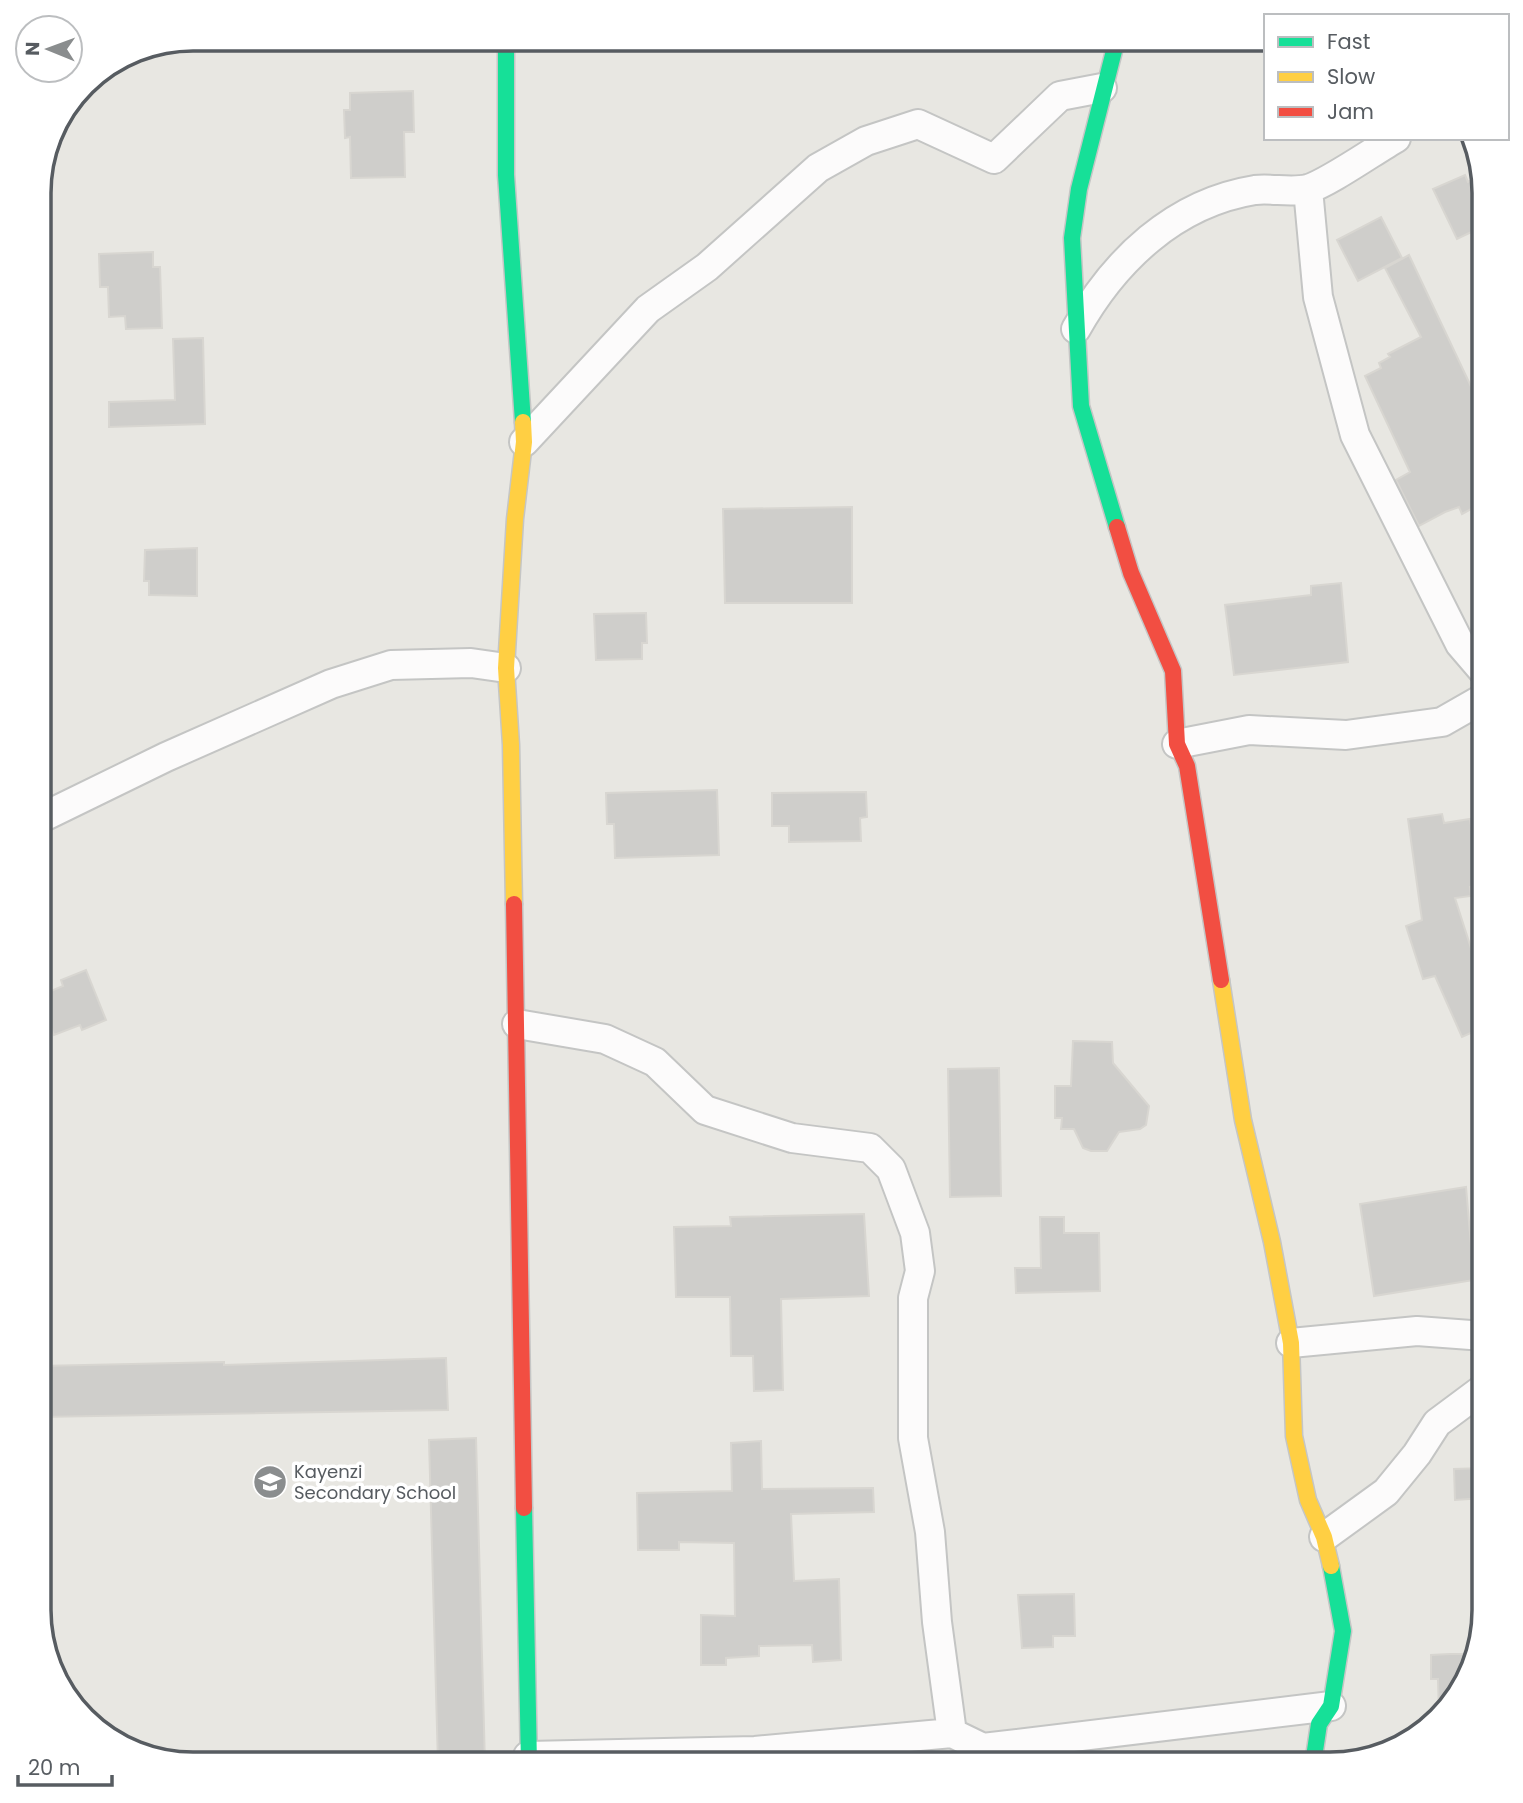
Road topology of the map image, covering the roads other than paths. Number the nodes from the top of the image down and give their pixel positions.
1 (506, 51) edge
2 (1113, 51) edge
3 (1102, 88) junction
4 (1393, 140) edge
5 (1308, 189) junction
6 (1076, 329) junction
7 (524, 442) junction
8 (1472, 657) edge
9 (506, 668) junction
10 (1472, 705) edge
11 (1177, 744) junction
12 (51, 813) edge
13 (517, 1024) junction
14 (1472, 1335) edge
15 (1291, 1343) junction
16 (1472, 1397) edge
17 (1324, 1537) junction
18 (1331, 1706) junction
19 (952, 1734) junction
20 (528, 1752) edge
21 (730, 1752) edge
22 (1315, 1752) edge

1 - 7 street
2 - 3 street
3 - 6 street
3 - 7 street
4 - 5 street
5 - 6 street
5 - 8 street
6 - 11 street
7 - 9 street
9 - 12 street
9 - 13 street
10 - 11 street
11 - 15 street
13 - 19 street
13 - 20 street
14 - 15 street
15 - 17 street
16 - 17 street
17 - 18 street
18 - 19 street
18 - 22 street
19 - 21 street

